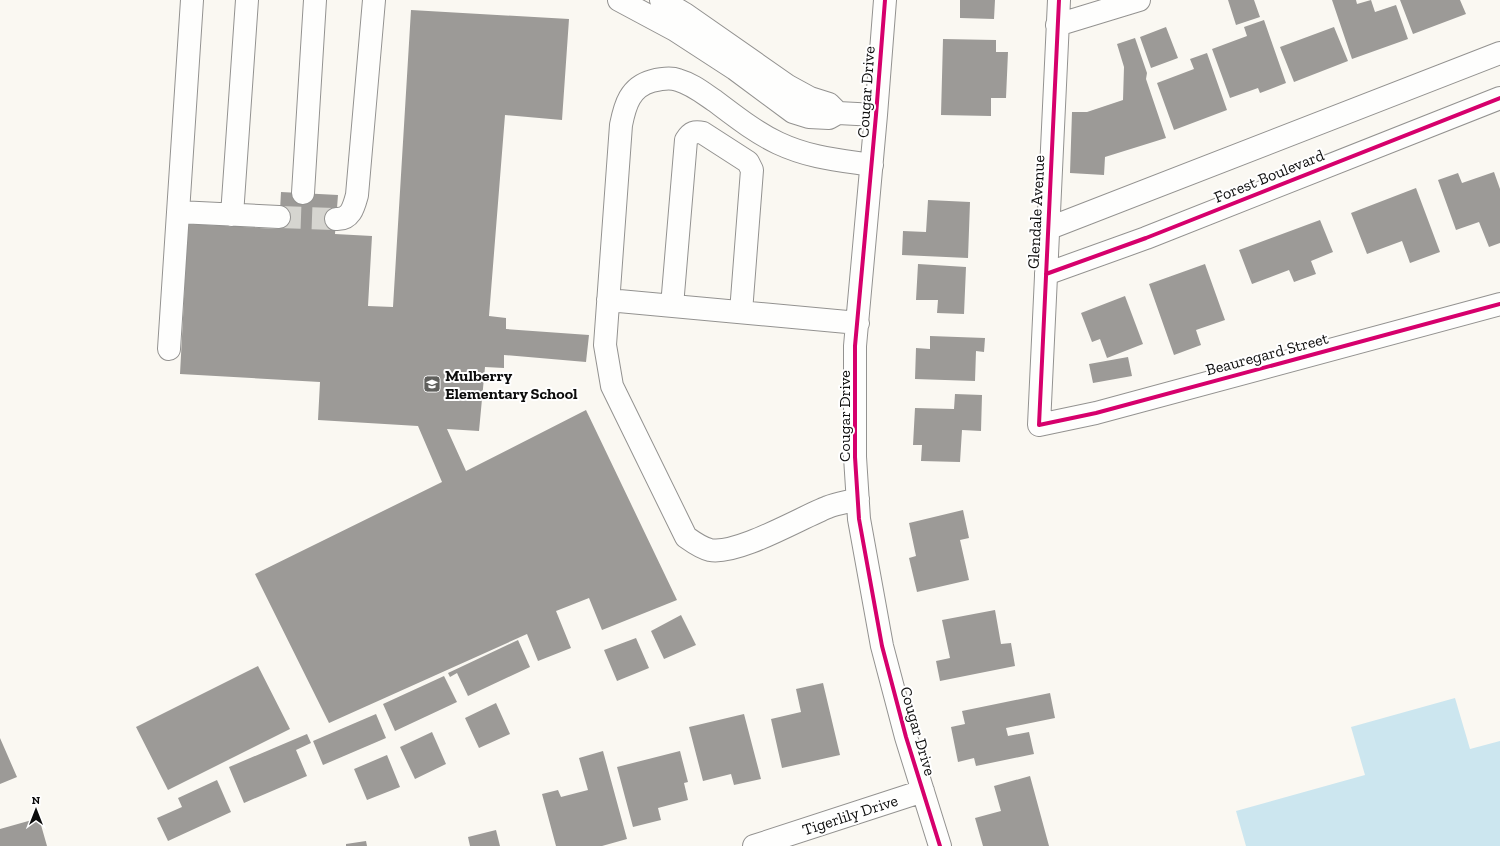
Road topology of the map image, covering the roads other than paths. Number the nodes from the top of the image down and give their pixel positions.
1 (192, 0) edge
2 (247, 0) edge
3 (315, 0) edge
4 (374, 0) edge
5 (619, 0) edge
6 (661, 0) edge
7 (885, 0) edge
8 (1059, 0) edge
9 (1139, 0) edge
10 (1057, 25) junction
11 (1500, 53) edge
12 (1500, 98) edge
13 (838, 113) junction
14 (876, 116) junction
15 (872, 165) junction
16 (303, 194) dead end
17 (178, 212) junction
18 (232, 214) junction
19 (279, 217) tunnel mouth
20 (336, 219) tunnel mouth
21 (1047, 229) junction
22 (1046, 274) junction
23 (608, 300) junction
24 (1500, 304) edge
25 (672, 306) junction
26 (741, 312) junction
27 (858, 323) junction
28 (169, 349) dead end
29 (1039, 426) joint
30 (858, 499) junction
31 (923, 791) junction
32 (754, 846) edge
33 (940, 846) edge

1 - 17 street
2 - 18 street
3 - 16 street
4 - 20 street
5 - 13 street
6 - 13 street
7 - 14 street, Cougar Drive
8 - 10 street, Glendale Avenue
9 - 10 street
10 - 21 street, Glendale Avenue
11 - 21 street, Forest Boulevard
12 - 22 street, Forest Boulevard
13 - 14 street
14 - 15 street, Cougar Drive
15 - 23 street
15 - 27 street, Cougar Drive
17 - 18 street
17 - 28 street
18 - 19 street
21 - 22 street, Glendale Avenue
22 - 29 street, Glendale Avenue
23 - 25 street
23 - 30 street
24 - 29 street, Beauregard Street
25 - 26 street
25 - 26 street
26 - 27 street
27 - 30 street, Cougar Drive
30 - 31 street, Cougar Drive
31 - 32 street, Tigerlily Drive
31 - 33 street, Cougar Drive

